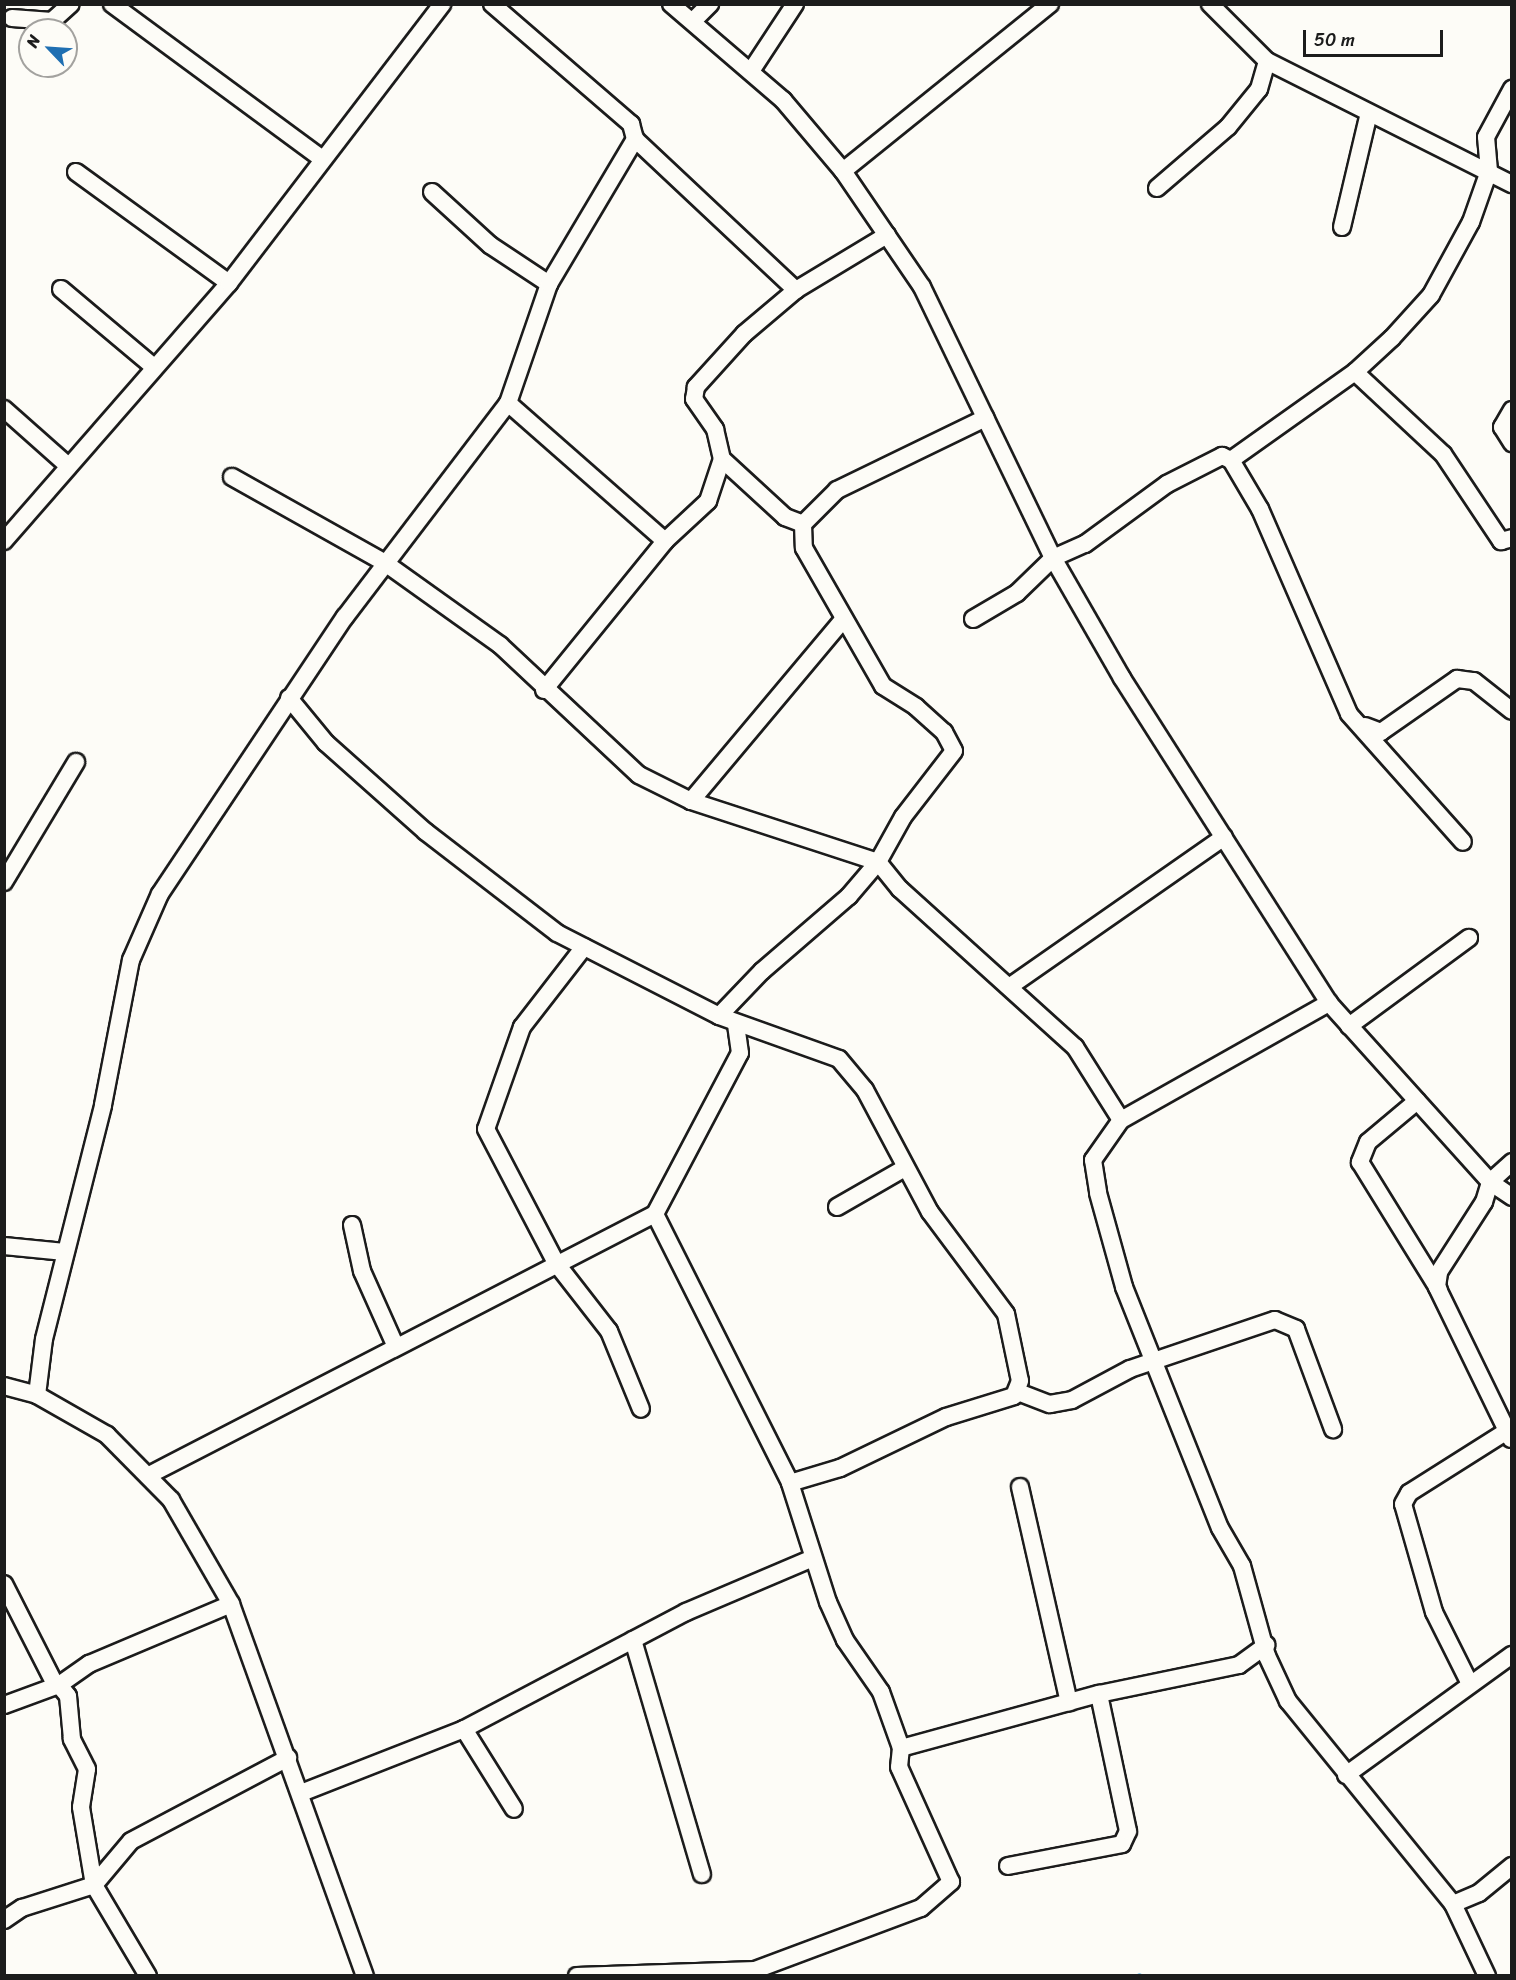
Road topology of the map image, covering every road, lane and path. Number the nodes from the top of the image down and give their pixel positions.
1 (71, 4) edge
2 (112, 4) edge
3 (442, 4) edge
4 (492, 4) edge
5 (670, 4) edge
6 (711, 4) edge
7 (795, 4) edge
8 (1050, 4) edge
9 (1210, 4) edge
10 (12, 18) dead end
11 (694, 20) junction
12 (1267, 61) junction
13 (751, 72) junction
14 (1512, 89) edge
15 (1369, 113) junction
16 (635, 139) junction
17 (321, 158) junction
18 (843, 171) junction
19 (1489, 171) junction
20 (76, 172) dead end
21 (1512, 184) edge
22 (1157, 188) dead end
23 (432, 192) dead end
24 (1342, 227) dead end
25 (887, 235) junction
26 (229, 284) junction
27 (549, 284) junction
28 (60, 290) dead end
29 (796, 291) junction
30 (154, 367) junction
31 (1355, 372) junction
32 (508, 403) junction
33 (4, 409) edge
34 (1512, 410) edge
35 (985, 418) junction
36 (1512, 443) edge
37 (722, 459) junction
38 (1231, 460) junction
39 (67, 465) junction
40 (231, 477) dead end
41 (803, 524) junction
42 (1512, 538) edge
43 (4, 541) edge
44 (665, 541) junction
45 (1053, 558) junction
46 (384, 563) junction
47 (973, 619) dead end
48 (843, 620) junction
49 (544, 690) junction
50 (290, 698) junction
51 (1512, 711) edge
52 (1365, 726) junction
53 (76, 762) dead end
54 (691, 801) junction
55 (1224, 837) junction
56 (1463, 842) dead end
57 (878, 862) junction
58 (4, 882) edge
59 (1469, 938) dead end
60 (584, 947) junction
61 (1009, 987) junction
62 (1329, 1003) junction
63 (719, 1016) junction
64 (736, 1023) junction
65 (1349, 1026) junction
66 (1417, 1101) junction
67 (1121, 1120) junction
68 (1512, 1162) edge
69 (903, 1169) junction
70 (1490, 1182) junction
71 (1512, 1197) edge
72 (837, 1207) dead end
73 (655, 1214) junction
74 (352, 1225) dead end
75 (4, 1246) edge
76 (65, 1251) junction
77 (556, 1263) junction
78 (1439, 1290) junction
79 (396, 1347) junction
80 (1155, 1360) junction
81 (4, 1386) edge
82 (1018, 1392) junction
83 (37, 1395) junction
84 (641, 1409) dead end
85 (1333, 1429) dead end
86 (1509, 1436) edge
87 (151, 1474) junction
88 (790, 1483) junction
89 (1020, 1487) dead end
90 (811, 1559) junction
91 (4, 1584) edge
92 (231, 1604) junction
93 (633, 1640) junction
94 (1267, 1645) junction
95 (1512, 1655) edge
96 (1469, 1682) junction
97 (1099, 1694) junction
98 (1070, 1703) junction
99 (4, 1705) edge
100 (464, 1729) junction
101 (901, 1748) junction
102 (288, 1758) junction
103 (1346, 1775) junction
104 (301, 1793) junction
105 (514, 1809) dead end
106 (1008, 1866) dead end
107 (1512, 1866) edge
108 (702, 1874) dead end
109 (94, 1885) junction
110 (1453, 1904) junction
111 (4, 1920) edge
112 (148, 1976) edge
113 (365, 1976) edge
114 (577, 1976) edge
115 (1488, 1976) edge

1 - 10 street
2 - 17 street
3 - 17 street
4 - 16 street
5 - 11 street
6 - 11 street
7 - 13 street
8 - 18 street
9 - 12 street
11 - 13 street
12 - 15 street
12 - 22 street
13 - 18 street
14 - 19 street
15 - 19 street
15 - 24 street
16 - 27 street
16 - 29 street
17 - 26 street
18 - 25 street
19 - 21 street
19 - 31 street
20 - 26 street
23 - 27 street
25 - 29 street
25 - 35 street
26 - 30 street
27 - 32 street
28 - 30 street
29 - 37 street
30 - 39 street
31 - 38 street
31 - 42 street
32 - 44 street
32 - 46 street
33 - 39 street
34 - 36 street
35 - 41 street
35 - 45 street
37 - 41 street
37 - 44 street
38 - 45 street
38 - 52 street
39 - 43 street
40 - 46 street
41 - 48 street
44 - 49 street
45 - 47 street
45 - 55 street
46 - 49 street
46 - 50 street
48 - 54 street
48 - 57 street
49 - 54 street
50 - 60 street
50 - 76 street
51 - 52 street
52 - 56 street
53 - 58 street
54 - 57 street
55 - 61 street
55 - 62 street
57 - 61 street
57 - 63 street
59 - 65 street
60 - 63 street
60 - 77 street
61 - 67 street
62 - 65 street
62 - 67 street
63 - 64 street
64 - 69 street
64 - 73 street
65 - 66 street
66 - 70 street
66 - 78 street
67 - 80 street
68 - 70 street
69 - 72 street
69 - 82 street
70 - 71 street
70 - 78 street
73 - 77 street
73 - 88 street
74 - 79 street
75 - 76 street
76 - 83 street
77 - 79 street
77 - 84 street
78 - 86 street
79 - 87 street
80 - 82 street
80 - 85 street
80 - 94 street
81 - 83 street
82 - 88 street
83 - 87 street
86 - 96 street
87 - 92 street
88 - 90 street
89 - 98 street
90 - 93 street
90 - 101 street
91 - 99 street
92 - 102 street
92 - 109 street
93 - 100 street
93 - 108 street
94 - 97 street
94 - 103 street
95 - 96 street
96 - 103 street
97 - 98 street
97 - 106 street
98 - 101 street
100 - 104 street
100 - 105 street
101 - 114 street
102 - 104 street
102 - 109 street
103 - 110 street
104 - 113 street
107 - 110 street
109 - 111 street
109 - 112 street
110 - 115 street

